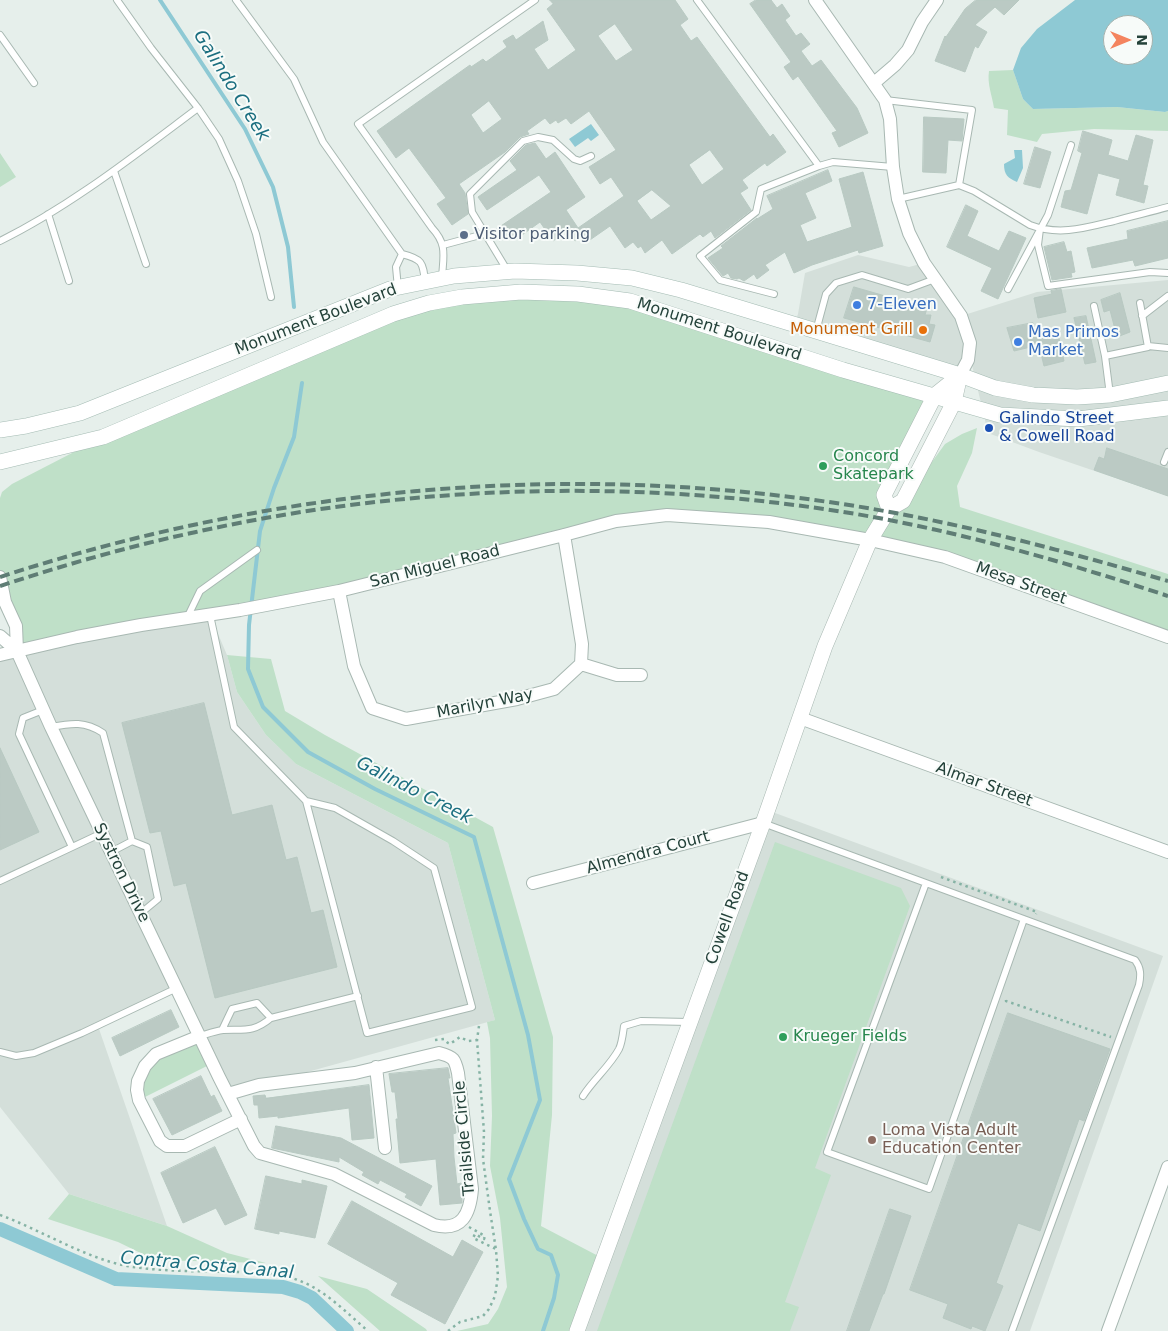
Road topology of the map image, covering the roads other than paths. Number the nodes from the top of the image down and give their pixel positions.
1 (117, 0) edge
2 (236, 0) edge
3 (535, 0) edge
4 (697, 0) edge
5 (815, 0) edge
6 (936, 0) edge
7 (0, 35) edge
8 (874, 82) junction
9 (34, 83) dead end
10 (885, 100) junction
11 (198, 108) junction
12 (1070, 145) dead end
13 (591, 156) dead end
14 (819, 166) junction
15 (893, 167) junction
16 (114, 171) junction
17 (959, 185) junction
18 (898, 198) junction
19 (1168, 208) edge
20 (48, 214) junction
21 (1040, 229) junction
22 (484, 234) junction
23 (0, 241) edge
24 (443, 245) junction
25 (402, 254) junction
26 (146, 264) dead end
27 (507, 272) junction
28 (1168, 273) edge
29 (442, 278) junction
30 (935, 279) junction
31 (69, 281) dead end
32 (425, 282) junction
33 (398, 288) junction
34 (1008, 289) dead end
35 (774, 294) dead end
36 (1168, 296) edge
37 (271, 297) dead end
38 (1140, 303) dead end
39 (1094, 306) dead end
40 (1142, 316) junction
41 (816, 331) junction
42 (1148, 346) junction
43 (1168, 348) edge
44 (1104, 356) junction
45 (960, 375) junction
46 (1168, 383) edge
47 (935, 395) junction
48 (1110, 395) junction
49 (954, 402) junction
50 (1168, 408) edge
51 (0, 430) edge
52 (1168, 452) edge
53 (0, 462) edge
54 (1164, 462) dead end
55 (888, 509) junction
56 (564, 535) junction
57 (870, 540) junction
58 (257, 550) dead end
59 (0, 577) edge
60 (339, 591) junction
61 (210, 615) junction
62 (186, 619) junction
63 (0, 636) edge
64 (1168, 637) edge
65 (17, 651) junction
66 (0, 655) edge
67 (581, 664) junction
68 (641, 674) dead end
69 (43, 710) junction
70 (800, 718) junction
71 (51, 726) junction
72 (306, 801) junction
73 (763, 823) junction
74 (102, 833) junction
75 (132, 840) junction
76 (72, 847) junction
77 (111, 852) junction
78 (1168, 852) edge
79 (0, 881) edge
80 (926, 883) junction
81 (533, 884) dead end
82 (141, 912) junction
83 (1024, 919) junction
84 (177, 988) junction
85 (358, 996) junction
86 (271, 1018) junction
87 (690, 1022) junction
88 (222, 1030) junction
89 (200, 1036) junction
90 (0, 1052) edge
91 (376, 1067) junction
92 (228, 1094) junction
93 (583, 1096) dead end
94 (241, 1119) junction
95 (385, 1148) dead end
96 (1168, 1167) edge
97 (577, 1331) edge
98 (1012, 1331) edge
99 (1108, 1331) edge

1 - 11 lane
2 - 25 lane
3 - 24 lane
4 - 14 lane
5 - 8 street
6 - 8 street
7 - 9 lane
8 - 10 street
10 - 15 street
10 - 17 lane
11 - 16 lane
11 - 37 lane
12 - 21 lane
13 - 22 lane
14 - 15 lane
14 - 35 lane
15 - 18 street
16 - 20 lane
16 - 26 lane
17 - 18 lane
17 - 21 lane
18 - 30 street
19 - 21 lane
20 - 23 lane
20 - 31 lane
21 - 28 lane
21 - 34 lane
22 - 24 lane
22 - 27 lane
24 - 29 lane
25 - 32 lane
25 - 33 lane
27 - 29 main road, Monument Boulevard
27 - 41 main road, Monument Boulevard
29 - 32 main road, Monument Boulevard
30 - 41 lane
30 - 45 street
32 - 33 main road, Monument Boulevard
33 - 51 main road, Monument Boulevard
36 - 40 lane
38 - 40 lane
39 - 44 lane
40 - 42 lane
41 - 45 main road, Monument Boulevard
42 - 43 lane
42 - 44 lane
44 - 48 lane
45 - 47 main road, Cowell Road
45 - 48 main road, Monument Boulevard
45 - 49 main road, Cowell Road
46 - 48 main road, Monument Boulevard
47 - 49 main road, Monument Boulevard
47 - 53 main road, Monument Boulevard
47 - 55 main road, Cowell Road
49 - 50 main road, Monument Boulevard
49 - 55 main road, Cowell Road
52 - 54 lane
55 - 57 main road, Cowell Road
56 - 57 street, San Miguel Road
56 - 60 street, San Miguel Road
56 - 67 street
57 - 64 street, Mesa Street
57 - 70 main road, Cowell Road
58 - 62 lane
59 - 65 street, Systron Drive
60 - 61 street, San Miguel Road
60 - 67 street, Marilyn Way
61 - 62 street, San Miguel Road
61 - 72 lane
62 - 65 street, San Miguel Road
63 - 65 street, Systron Drive
65 - 66 street, San Miguel Road
65 - 69 street, Systron Drive
67 - 68 street
69 - 71 street, Systron Drive
69 - 76 lane
70 - 73 main road, Cowell Road
70 - 78 street, Almar Street
71 - 74 street, Systron Drive
71 - 75 lane
72 - 85 lane
72 - 85 lane
73 - 80 lane
73 - 81 street, Almendra Court
73 - 87 main road, Cowell Road
74 - 76 lane
74 - 77 street, Systron Drive
75 - 77 lane
75 - 82 lane
76 - 79 lane
77 - 82 street, Systron Drive
80 - 83 lane
80 - 83 lane
82 - 84 street, Systron Drive
83 - 98 lane
84 - 89 street, Systron Drive
84 - 90 lane
85 - 86 lane
86 - 88 lane
86 - 88 lane
87 - 93 lane
87 - 97 main road, Cowell Road
88 - 89 lane
89 - 92 street, Systron Drive
89 - 94 street
91 - 92 street, Trailside Circle
91 - 94 street, Trailside Circle
91 - 95 street
92 - 94 street
96 - 99 street

